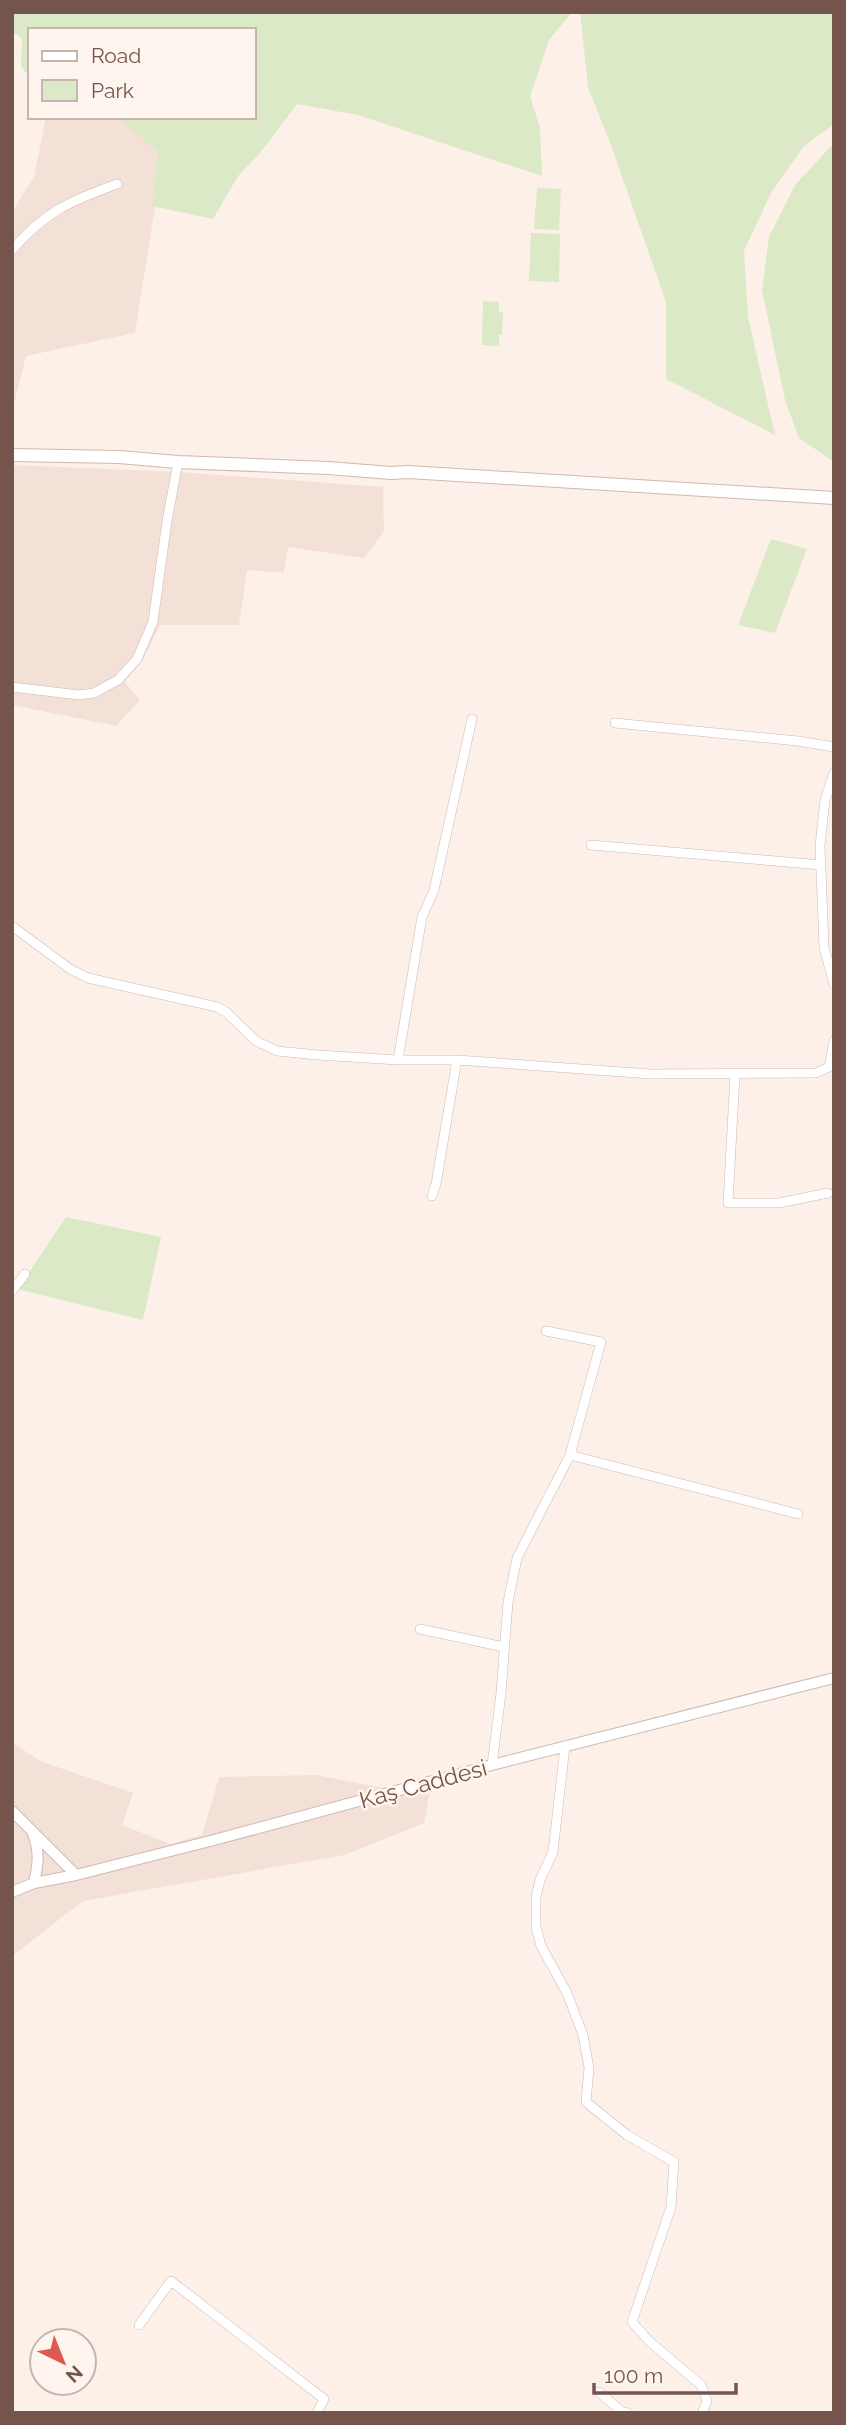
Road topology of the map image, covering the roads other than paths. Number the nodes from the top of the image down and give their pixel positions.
1 (117, 184) dead end
2 (12, 250) edge
3 (14, 454) edge
4 (178, 463) junction
5 (834, 498) edge
6 (12, 687) edge
7 (472, 719) dead end
8 (615, 723) dead end
9 (834, 747) edge
10 (834, 774) edge
11 (592, 845) dead end
12 (821, 865) junction
13 (12, 926) edge
14 (834, 984) edge
15 (834, 1041) edge
16 (398, 1060) junction
17 (457, 1060) junction
18 (735, 1074) junction
19 (828, 1192) dead end
20 (432, 1196) dead end
21 (25, 1274) dead end
22 (12, 1291) edge
23 (545, 1331) dead end
24 (570, 1455) junction
25 (798, 1514) dead end
26 (420, 1629) dead end
27 (504, 1647) junction
28 (834, 1678) edge
29 (565, 1746) junction
30 (492, 1765) junction
31 (12, 1811) edge
32 (31, 1829) junction
33 (76, 1875) junction
34 (34, 1883) junction
35 (12, 1892) edge
36 (139, 2325) dead end
37 (599, 2392) dead end
38 (317, 2413) edge
39 (628, 2413) edge
40 (702, 2413) edge

1 - 2 street
3 - 4 main road
4 - 5 main road
4 - 6 street
7 - 16 street
8 - 9 street
10 - 12 street
11 - 12 street
12 - 14 street
13 - 16 street
15 - 18 street
16 - 17 street
17 - 18 street
17 - 20 street
18 - 19 street
21 - 22 street
23 - 24 street
24 - 25 street
24 - 27 street
26 - 27 street
27 - 30 street
28 - 29 street, Kaş Caddesi
29 - 30 street, Kaş Caddesi
29 - 40 street
30 - 33 street, Kaş Caddesi
31 - 32 street
32 - 33 street
32 - 34 street
33 - 34 street, Kaş Caddesi
34 - 35 street, Kaş Caddesi
36 - 38 street
37 - 39 street

